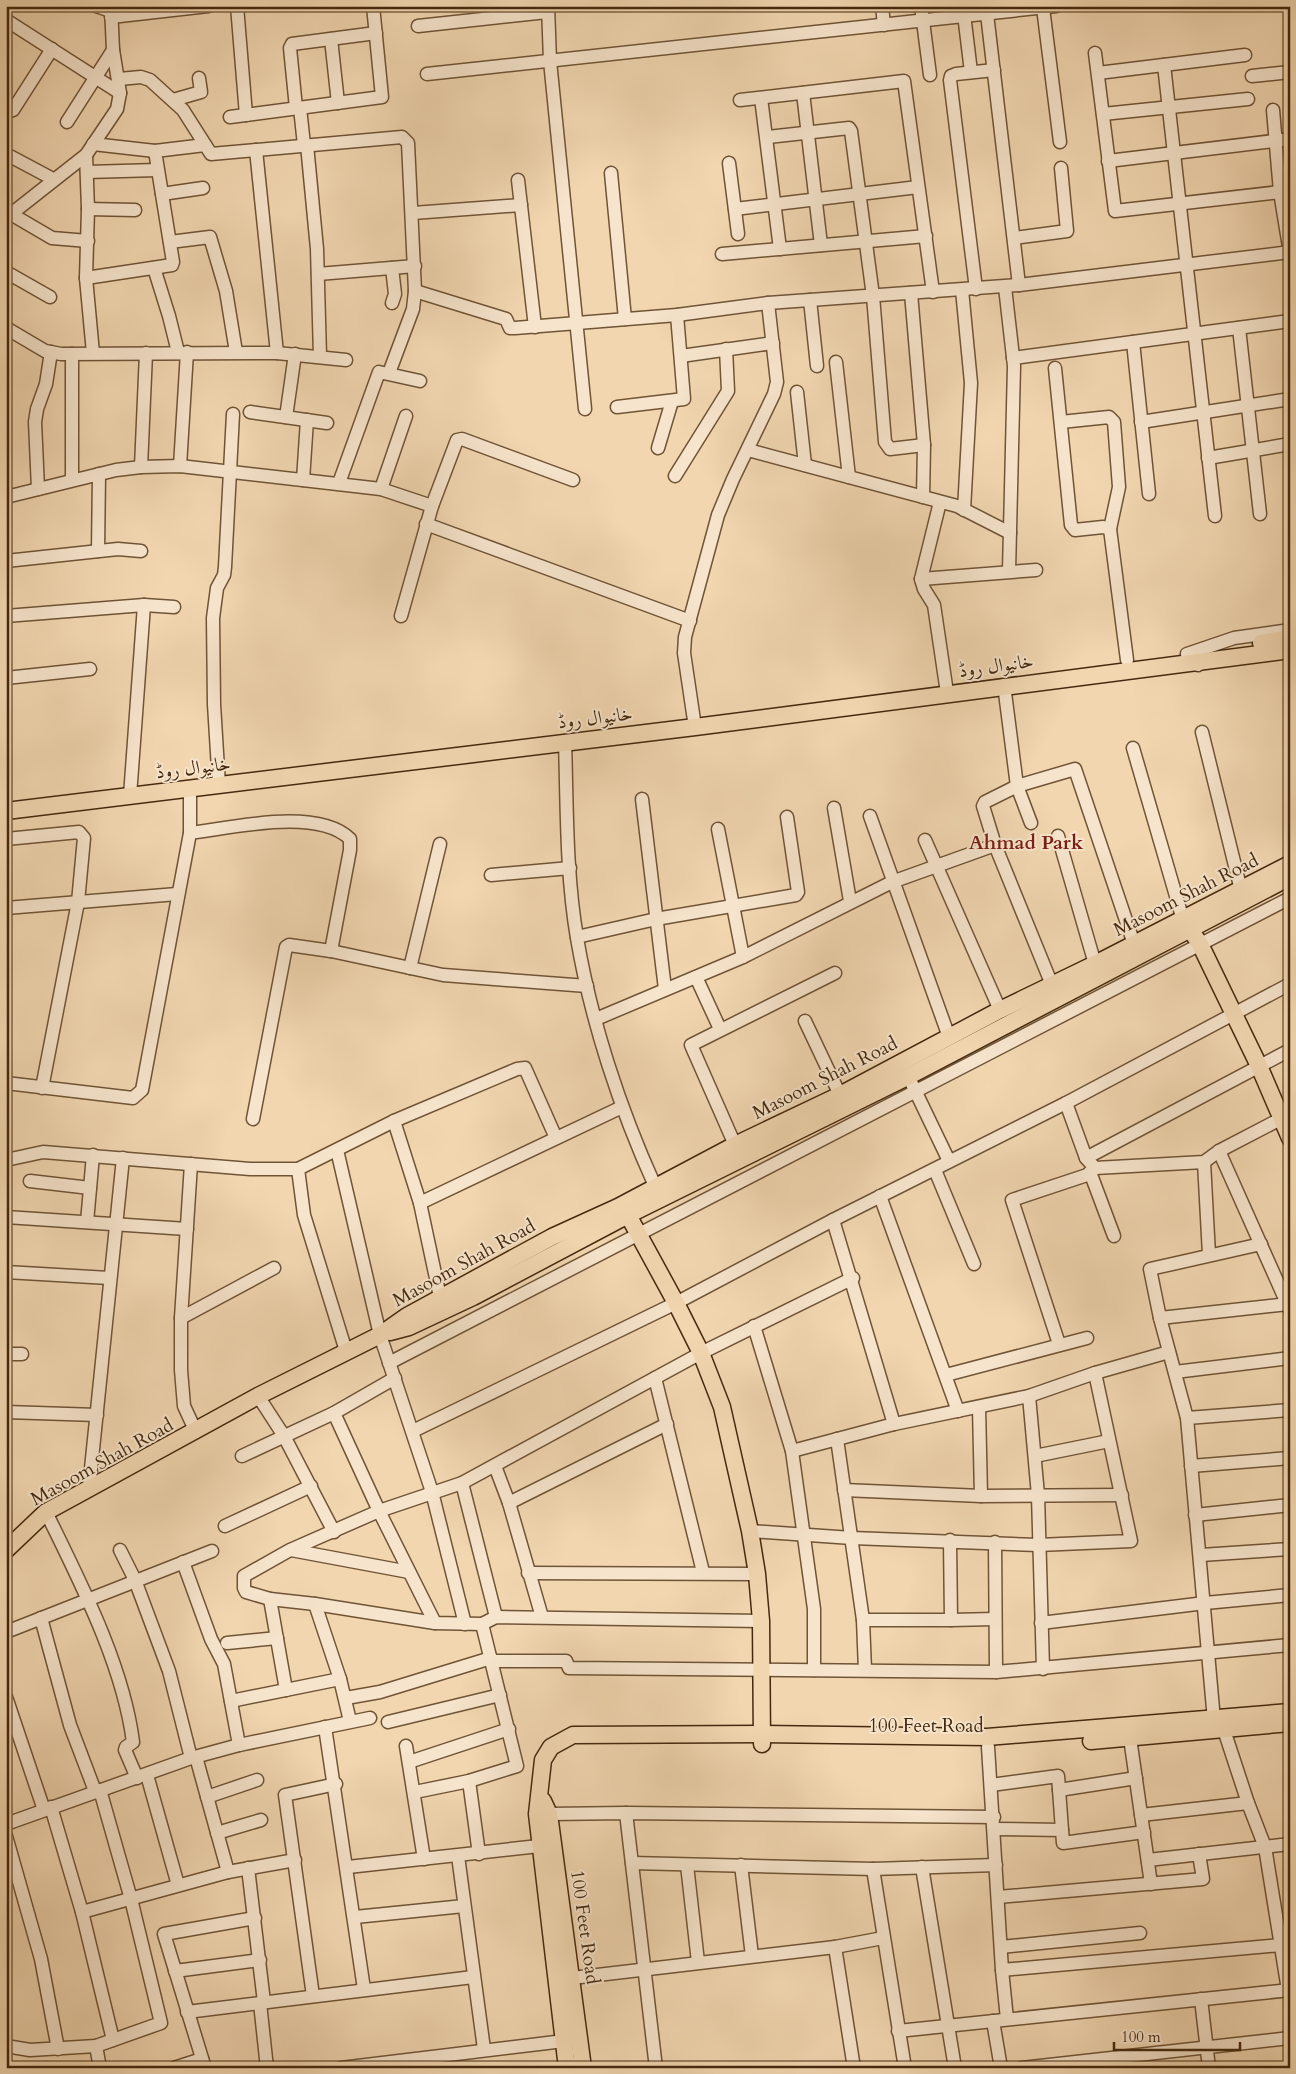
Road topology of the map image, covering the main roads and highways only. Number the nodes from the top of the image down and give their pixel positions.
1 (1289, 639) edge
2 (1187, 657) junction
3 (694, 722) junction
4 (426, 754) junction
5 (219, 781) junction
6 (130, 791) junction
7 (6, 802) edge
8 (6, 810) edge
9 (1290, 864) edge
10 (1290, 877) edge
11 (1187, 925) junction
12 (911, 1069) junction
13 (1286, 1116) edge
14 (1290, 1138) edge
15 (730, 1154) junction
16 (628, 1215) junction
17 (552, 1237) junction
18 (560, 1252) junction
19 (381, 1334) junction
20 (6, 1550) edge
21 (1290, 1712) edge
22 (1290, 1723) edge
23 (1219, 1725) junction
24 (762, 1739) junction
25 (540, 1794) junction
26 (547, 1845) junction
27 (572, 2040) junction
28 (567, 2068) edge
29 (583, 2068) edge

1 - 2 main road, خانیوال روڈ
1 - 2 main road, خانیوال روڈ
2 - 3 main road, خانیوال روڈ
2 - 3 main road, خانیوال روڈ
3 - 4 main road, خانیوال روڈ
3 - 4 main road, خانیوال روڈ
4 - 5 main road, خانیوال روڈ
5 - 6 main road, خانیوال روڈ
5 - 6 main road, خانیوال روڈ
6 - 7 main road, خانیوال روڈ
6 - 8 main road, خانیوال روڈ
9 - 11 main road, Masoom Shah Road
10 - 11 main road, Masoom Shah Road
11 - 12 main road, Masoom Shah Road
11 - 12 main road, Masoom Shah Road
11 - 13 main road
12 - 15 main road, Masoom Shah Road
12 - 15 main road, Masoom Shah Road
13 - 14 main road
15 - 16 main road, Masoom Shah Road
15 - 17 main road, Masoom Shah Road
16 - 18 main road, Masoom Shah Road
16 - 24 main road
17 - 18 main road
17 - 19 main road, Masoom Shah Road
18 - 19 main road, Masoom Shah Road
19 - 20 main road, Masoom Shah Road
21 - 23 main road, 100 Feet Road
22 - 23 main road, 100 Feet Road
23 - 24 main road, 100 Feet Road
23 - 24 main road, 100 Feet Road
24 - 25 main road, 100 Feet Road
25 - 26 main road, 100 Feet Road
25 - 26 main road, 100 Feet Road
26 - 27 main road, 100 Feet Road
26 - 27 main road, 100 Feet Road
27 - 28 main road, 100 Feet Road
27 - 29 main road, 100 Feet Road

